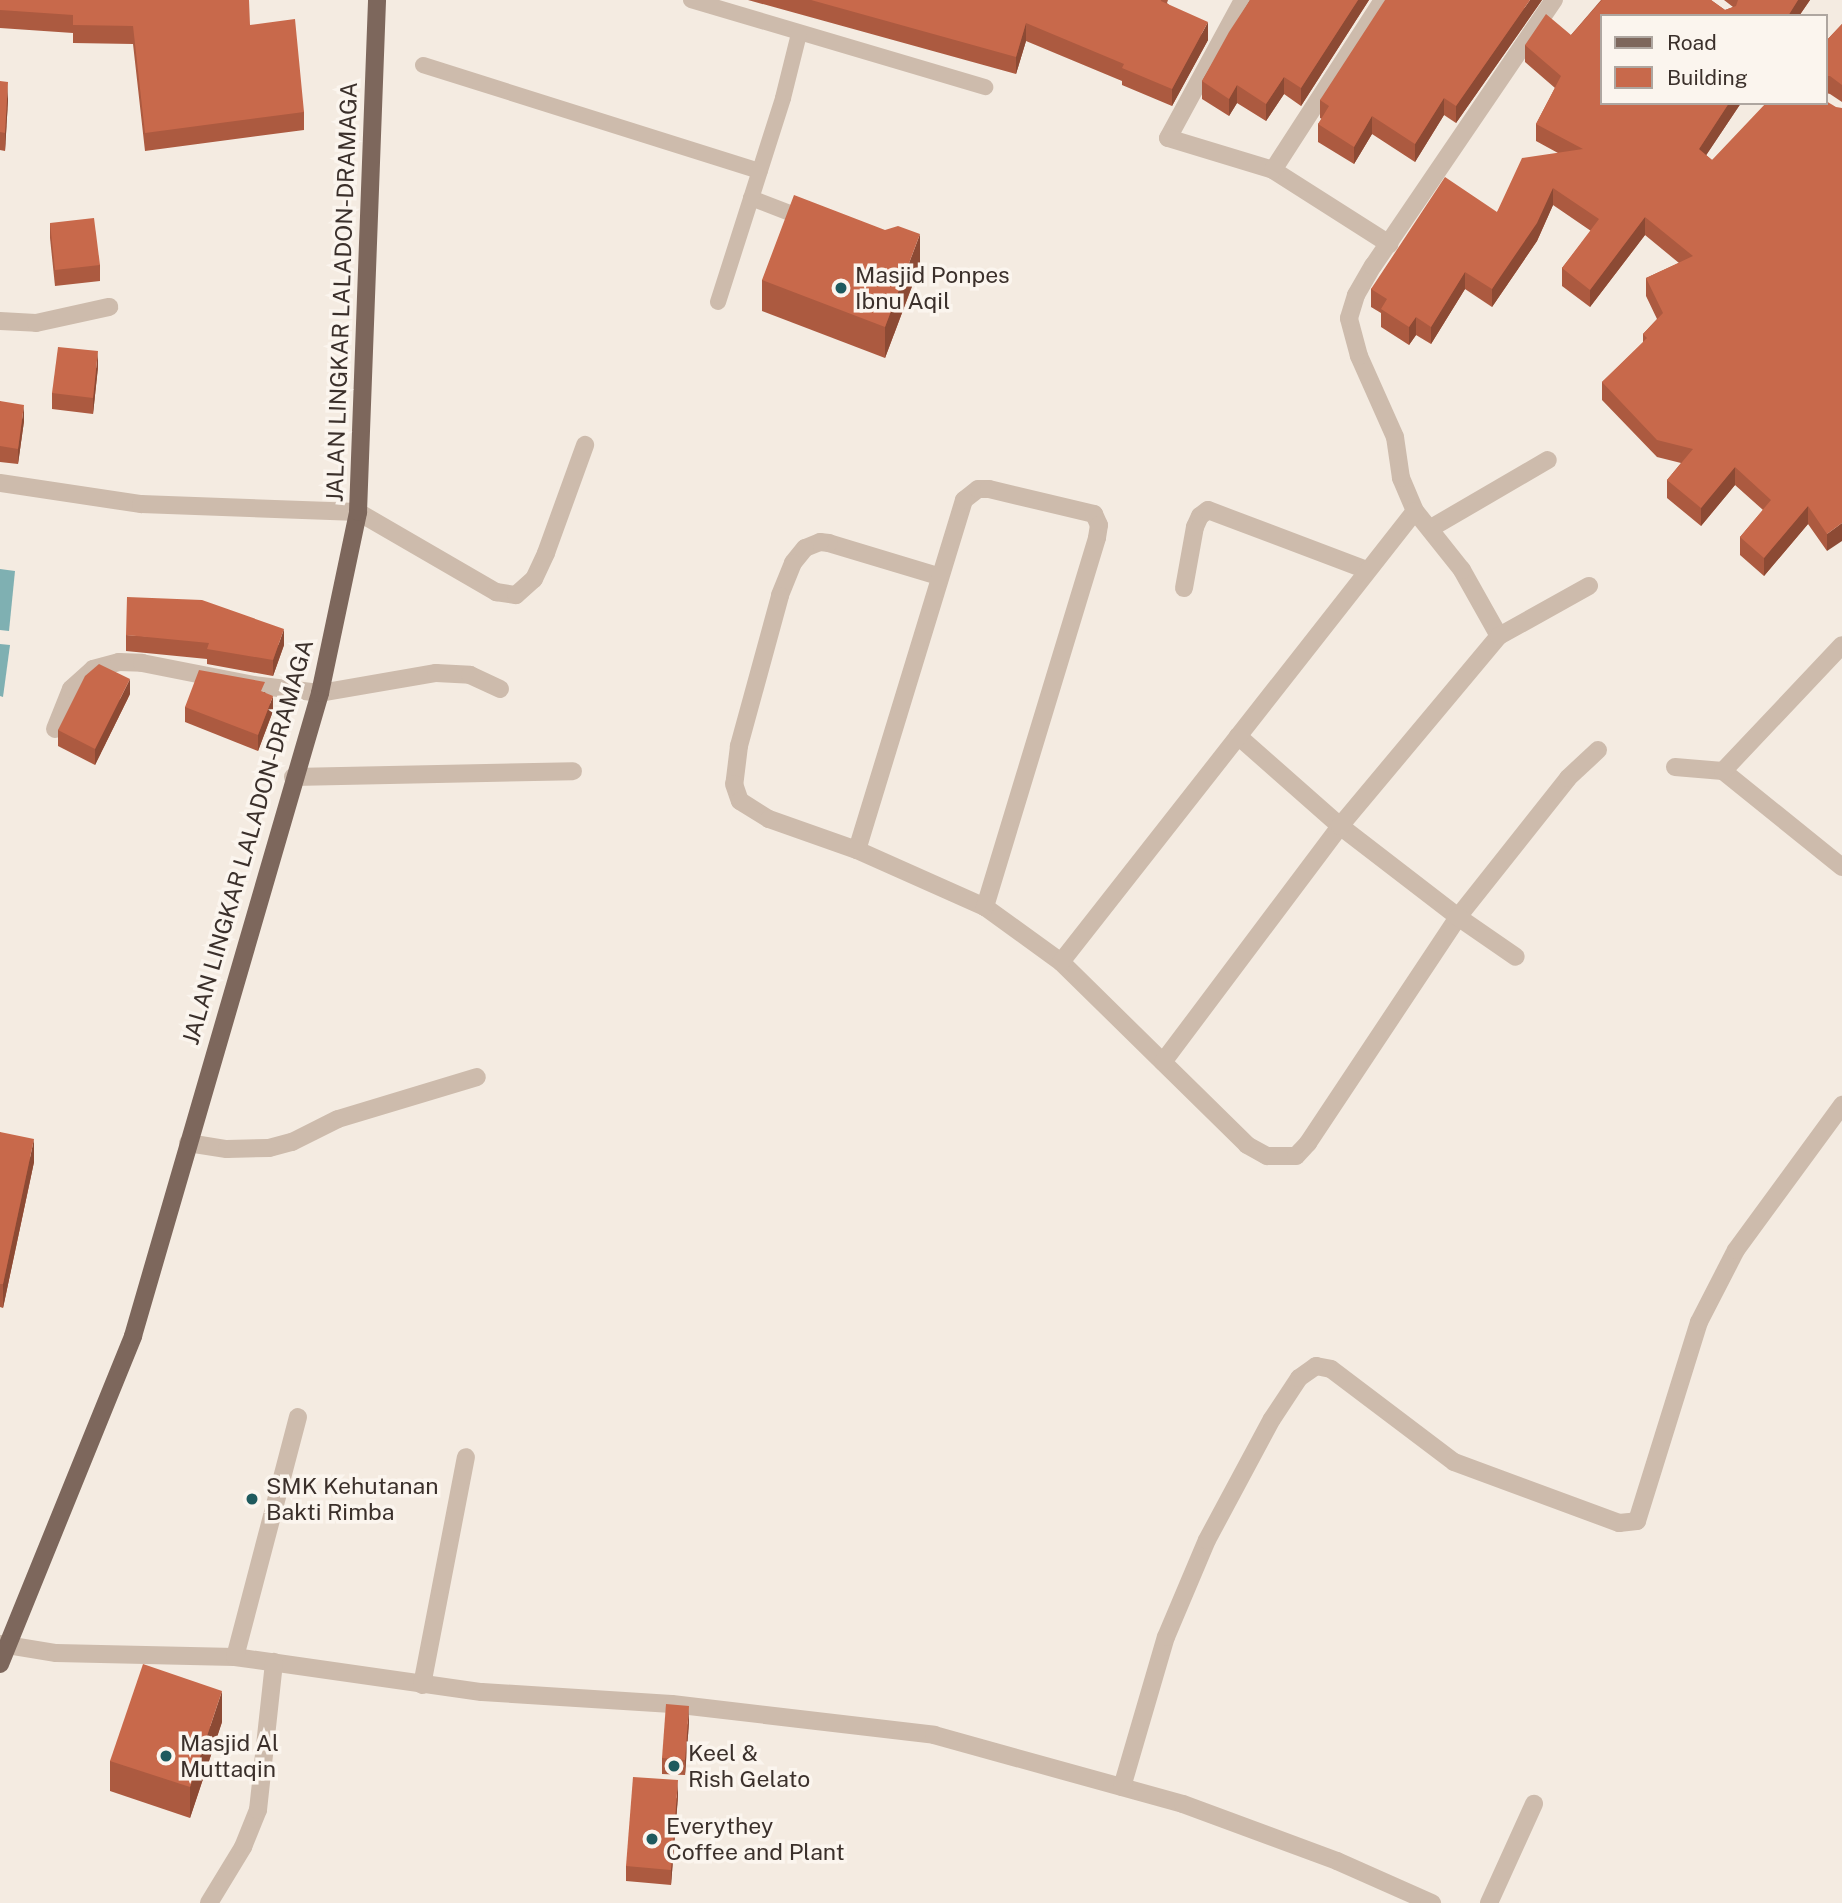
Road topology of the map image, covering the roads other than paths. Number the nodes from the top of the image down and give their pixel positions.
1 (377, 0) edge
2 (691, 0) edge
3 (1243, 0) edge
4 (1383, 0) edge
5 (1554, 0) edge
6 (799, 34) junction
7 (422, 65) dead end
8 (985, 87) dead end
9 (1273, 170) junction
10 (760, 171) junction
11 (751, 198) junction
12 (826, 227) edge
13 (1389, 244) junction
14 (718, 302) dead end
15 (108, 307) dead end
16 (0, 321) edge
17 (585, 445) dead end
18 (1548, 460) dead end
19 (0, 483) edge
20 (1415, 510) junction
21 (358, 512) junction
22 (1431, 528) junction
23 (1367, 570) junction
24 (938, 576) junction
25 (1589, 586) dead end
26 (1184, 588) dead end
27 (1499, 636) junction
28 (1842, 645) edge
29 (500, 689) dead end
30 (320, 693) junction
31 (55, 729) edge
32 (1238, 736) junction
33 (1598, 750) dead end
34 (1675, 767) dead end
35 (573, 771) dead end
36 (1723, 771) junction
37 (293, 777) junction
38 (1340, 826) junction
39 (857, 850) junction
40 (1842, 867) edge
41 (985, 907) junction
42 (1458, 917) junction
43 (1516, 957) dead end
44 (1061, 962) junction
45 (1163, 1062) junction
46 (477, 1077) dead end
47 (1842, 1105) edge
48 (188, 1143) junction
49 (298, 1416) dead end
50 (466, 1457) dead end
51 (2, 1645) edge
52 (235, 1657) junction
53 (274, 1662) junction
54 (0, 1664) edge
55 (422, 1685) junction
56 (1122, 1787) junction
57 (1534, 1804) dead end
58 (209, 1903) edge
59 (1432, 1903) edge
60 (1489, 1903) edge

1 - 21 main road, JALAN LINGKAR LALADON-DRAMAGA
2 - 6 lane
3 - 9 street
4 - 9 street
5 - 13 street
6 - 8 lane
6 - 10 lane
7 - 10 lane
9 - 13 street
10 - 11 lane
11 - 12 lane
11 - 14 lane
13 - 20 street
15 - 16 street
17 - 21 street
18 - 22 street
19 - 21 street
20 - 22 street
20 - 23 street
21 - 30 main road, JALAN LINGKAR LALADON-DRAMAGA
22 - 27 street
23 - 26 street
23 - 32 street
24 - 39 street
24 - 39 street
24 - 41 street
25 - 27 street
27 - 38 street
28 - 36 street
29 - 30 street
30 - 31 street
30 - 37 main road, JALAN LINGKAR LALADON-DRAMAGA
32 - 38 street
32 - 44 street
33 - 42 street
34 - 36 street
35 - 37 street
36 - 40 street
37 - 48 main road, JALAN LINGKAR LALADON-DRAMAGA
38 - 42 street
38 - 45 street
39 - 41 street
41 - 44 street
42 - 43 street
42 - 45 street
44 - 45 street
46 - 48 street
47 - 56 street
48 - 51 main road, JALAN LINGKAR LALADON-DRAMAGA
49 - 52 street
50 - 55 street
51 - 52 street
51 - 54 main road, JALAN LINGKAR LALADON-DRAMAGA
52 - 53 street
53 - 55 street
53 - 58 street
55 - 56 street
56 - 59 street
57 - 60 street

